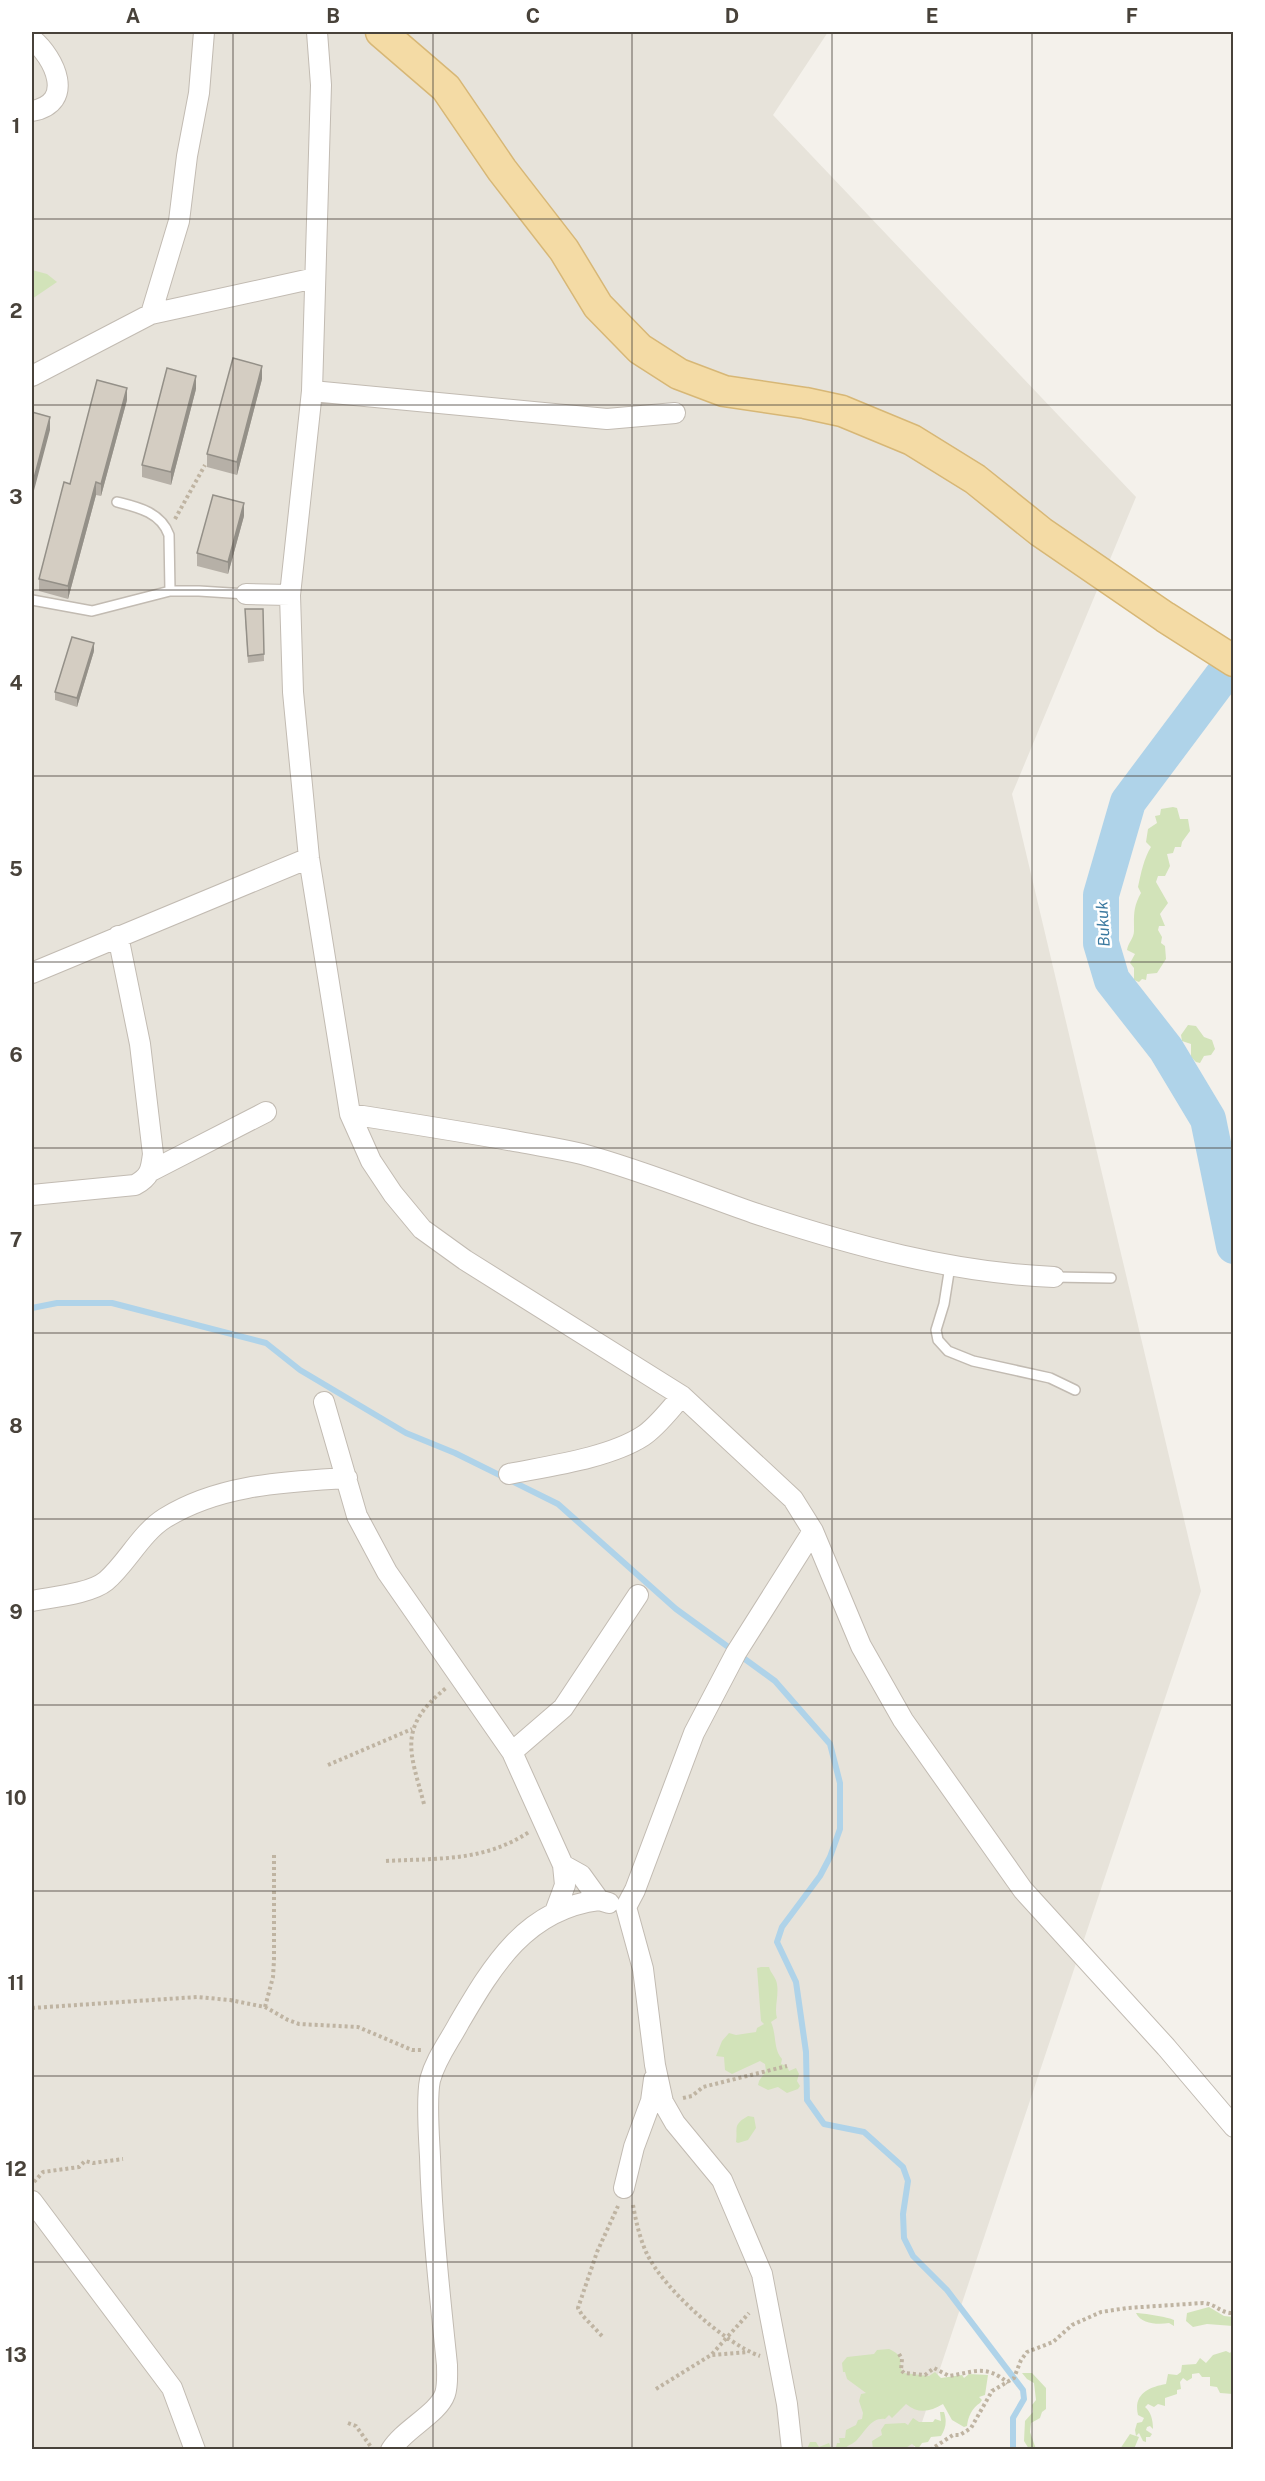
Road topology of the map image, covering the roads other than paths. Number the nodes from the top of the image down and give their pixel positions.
1 (204, 32) edge
2 (317, 32) edge
3 (381, 32) edge
4 (32, 39) edge
5 (32, 111) edge
6 (315, 278) junction
7 (151, 314) junction
8 (32, 376) edge
9 (312, 391) junction
10 (675, 413) dead end
11 (117, 501) dead end
12 (170, 591) junction
13 (246, 594) joint
14 (290, 595) junction
15 (32, 600) edge
16 (1233, 661) edge
17 (309, 858) junction
18 (118, 936) junction
19 (32, 973) edge
20 (266, 1113) dead end
21 (350, 1114) junction
22 (151, 1171) junction
23 (32, 1195) edge
24 (950, 1266) junction
25 (1054, 1277) joint
26 (1111, 1278) dead end
27 (1075, 1390) dead end
28 (682, 1396) junction
29 (324, 1402) dead end
30 (509, 1474) dead end
31 (347, 1478) junction
32 (813, 1532) junction
33 (638, 1594) dead end
34 (32, 1601) edge
35 (512, 1752) junction
36 (563, 1865) junction
37 (599, 1900) junction
38 (626, 1907) junction
39 (555, 1912) junction
40 (656, 2065) junction
41 (1233, 2127) edge
42 (626, 2180) road end
43 (32, 2201) edge
44 (195, 2450) edge
45 (391, 2450) edge
46 (792, 2450) edge

1 - 7 street
2 - 6 street
3 - 16 main road
4 - 5 street
6 - 7 street
6 - 9 street
7 - 8 street
9 - 10 street
9 - 14 street
11 - 12 lane
12 - 13 lane
12 - 15 lane
13 - 14 street
14 - 17 street
17 - 18 street
17 - 21 street
18 - 19 street
18 - 22 street
20 - 22 street
21 - 24 street
21 - 28 street
22 - 23 street
24 - 25 street
24 - 27 lane
25 - 26 lane
28 - 30 street
28 - 32 street
29 - 31 street
31 - 34 street
31 - 35 street
32 - 38 street
32 - 41 street
33 - 35 street
35 - 36 street
36 - 37 street
36 - 39 street
37 - 38 street
37 - 39 street
38 - 40 street
39 - 45 street
40 - 42 street
40 - 46 street
43 - 44 street

